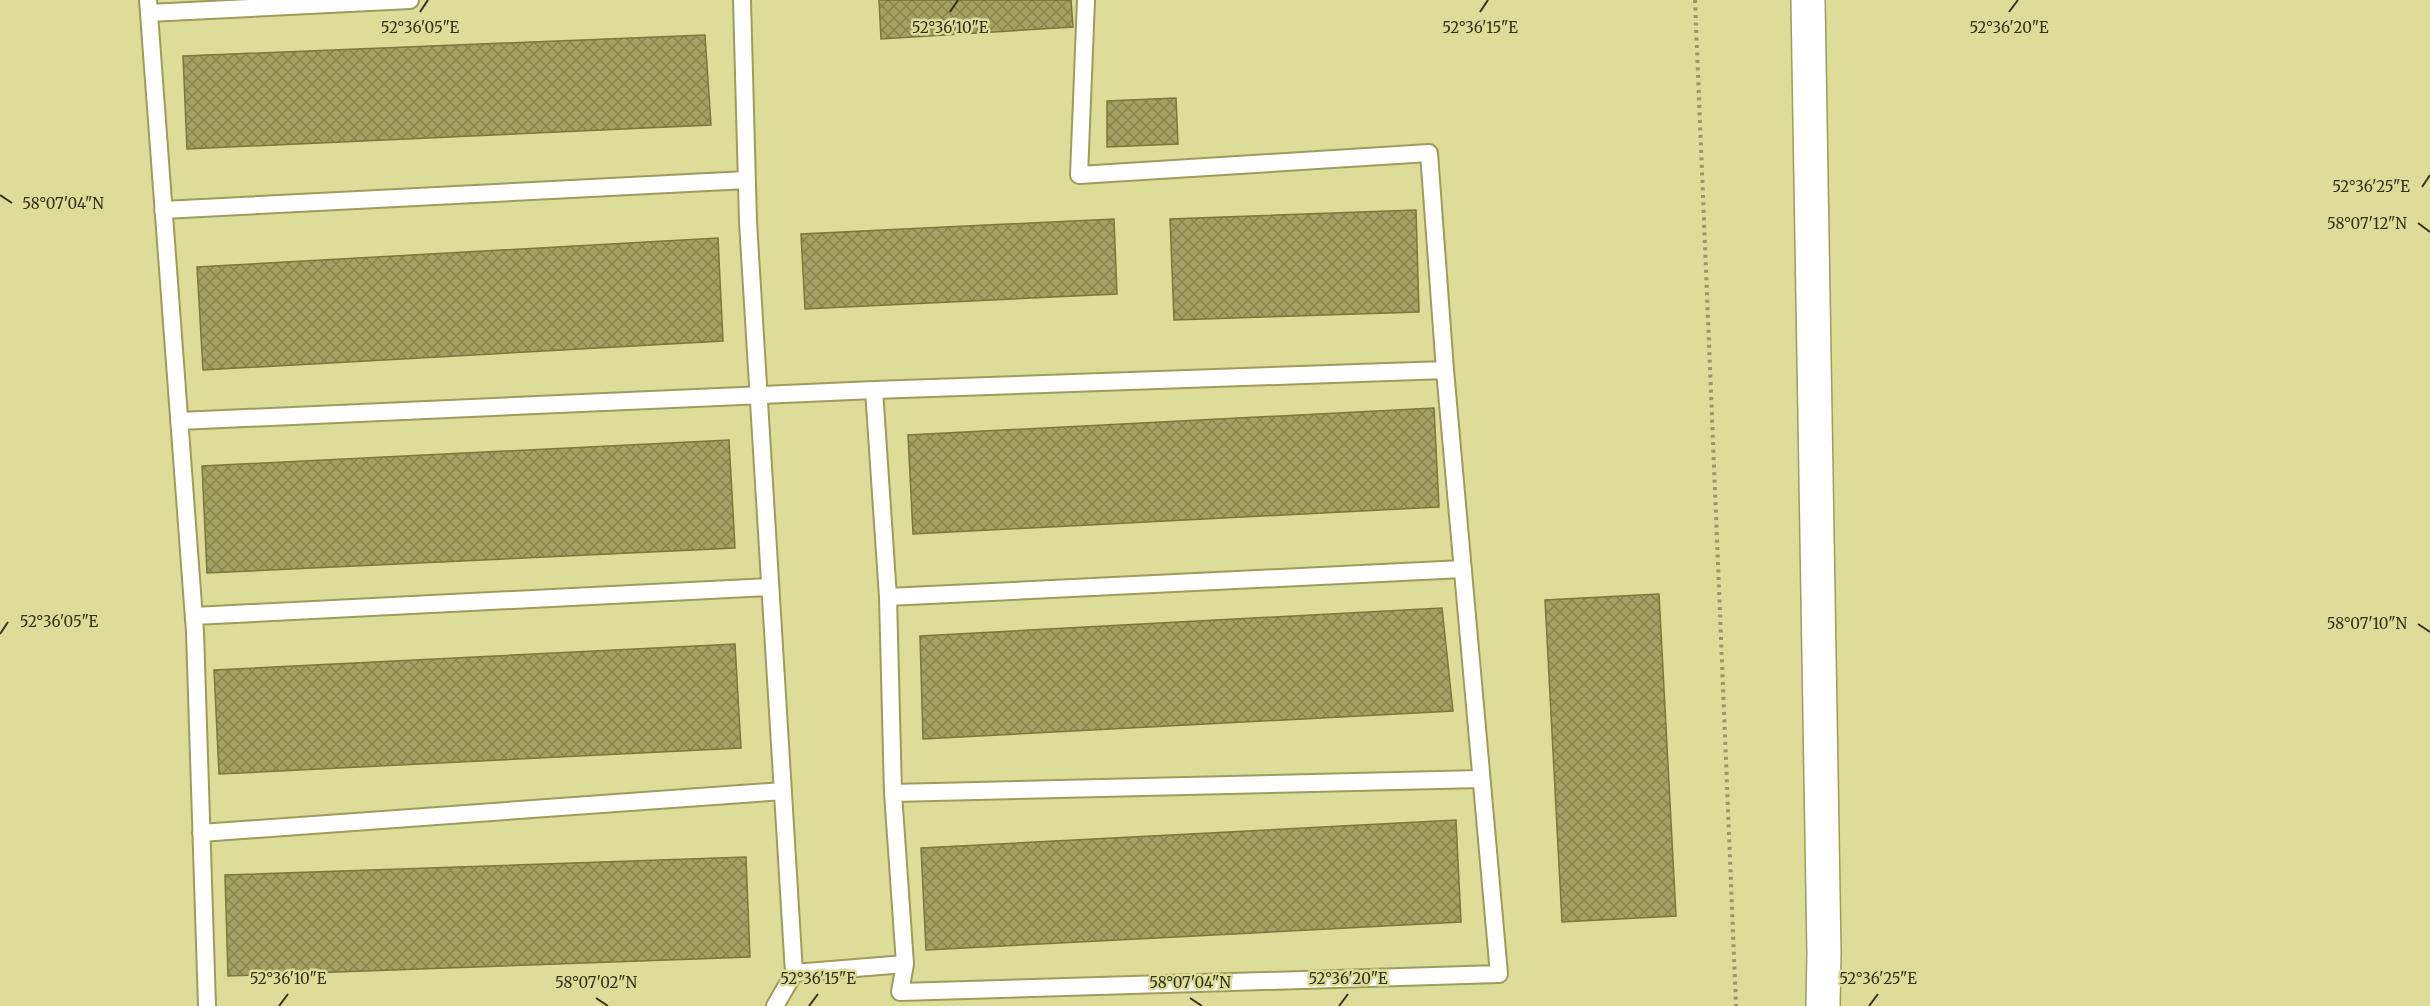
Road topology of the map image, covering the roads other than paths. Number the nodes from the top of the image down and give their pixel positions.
1 (410, 0) edge
2 (742, 0) edge
3 (1086, 0) edge
4 (1808, 0) edge
5 (148, 7) edge
6 (747, 180) junction
7 (164, 210) junction
8 (1445, 370) junction
9 (874, 390) junction
10 (758, 394) junction
11 (179, 421) junction
12 (1463, 569) junction
13 (770, 587) junction
14 (888, 597) junction
15 (194, 616) junction
16 (1481, 779) junction
17 (783, 791) junction
18 (893, 793) junction
19 (201, 833) junction
20 (905, 964) junction
21 (794, 973) junction
22 (207, 1006) edge
23 (775, 1006) edge
24 (1822, 1006) edge

1 - 5 lane
2 - 6 lane
3 - 8 lane
4 - 24 street
5 - 7 lane
6 - 7 lane
6 - 10 lane
7 - 11 lane
8 - 9 lane
8 - 12 lane
9 - 10 lane
9 - 14 lane
10 - 11 lane
10 - 13 lane
11 - 15 lane
12 - 14 lane
12 - 16 lane
13 - 15 lane
13 - 17 lane
14 - 18 lane
15 - 19 lane
16 - 18 lane
16 - 20 lane
17 - 19 lane
17 - 21 lane
18 - 20 lane
19 - 22 lane
20 - 21 lane
21 - 23 lane

